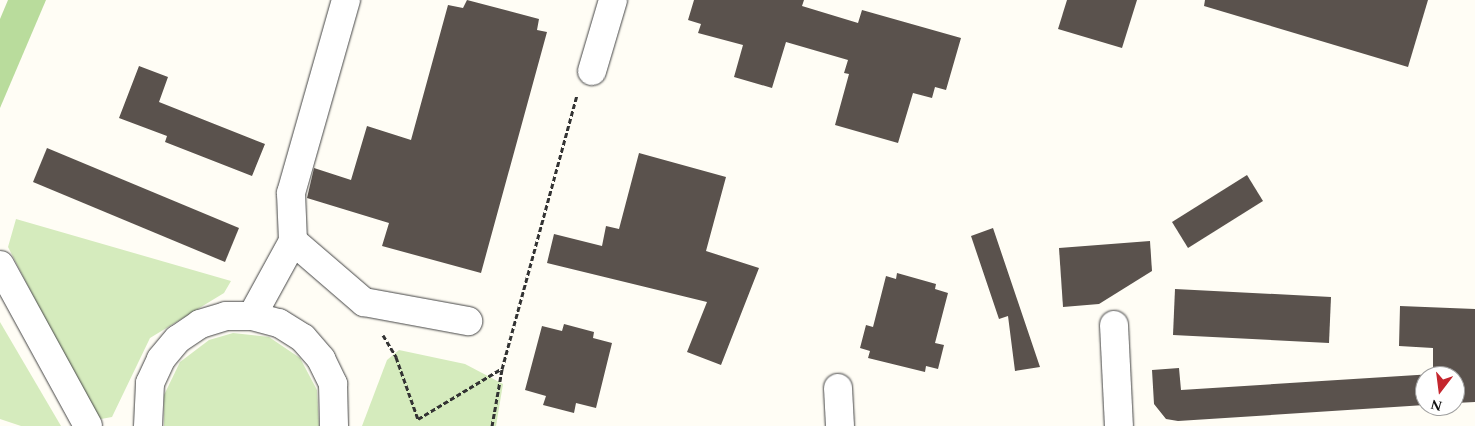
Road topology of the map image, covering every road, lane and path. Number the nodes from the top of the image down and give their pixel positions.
1 (346, 0) edge
2 (613, 0) edge
3 (592, 71) joint
4 (293, 242) junction
5 (0, 264) edge
6 (364, 302) junction
7 (252, 316) junction
8 (468, 321) dead end
9 (1114, 325) dead end
10 (502, 369) junction
11 (838, 388) dead end
12 (418, 419) junction
13 (88, 426) edge
14 (148, 426) edge
15 (334, 426) edge
16 (416, 426) edge
17 (492, 426) edge
18 (840, 426) edge
19 (1119, 426) edge

1 - 4 street
2 - 3 street
3 - 10 path
4 - 6 street
4 - 7 street
5 - 13 street
6 - 8 street
6 - 12 path
7 - 14 street
7 - 15 street
9 - 19 street
10 - 12 path
10 - 17 path
11 - 18 street
12 - 16 path

